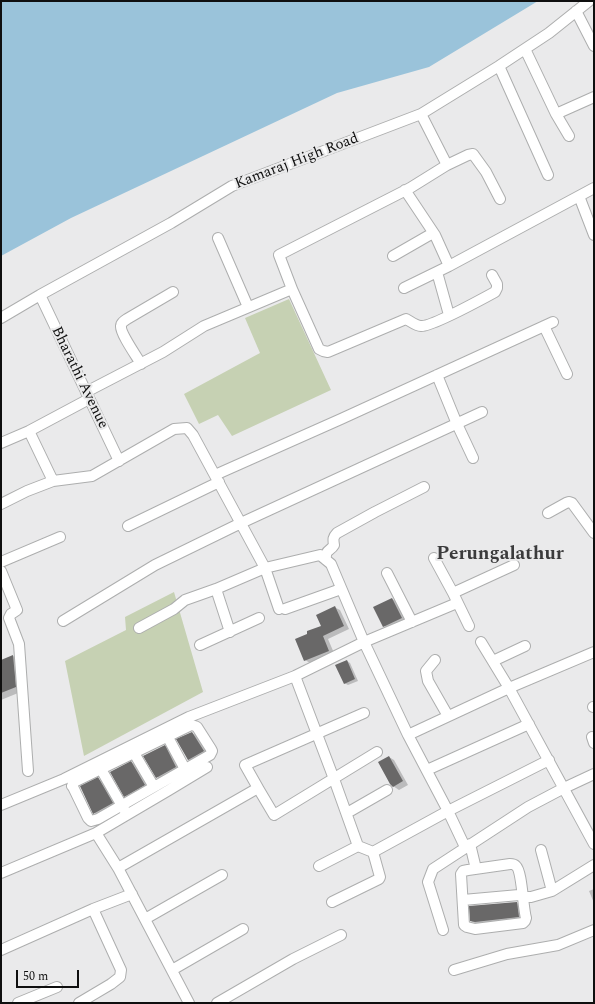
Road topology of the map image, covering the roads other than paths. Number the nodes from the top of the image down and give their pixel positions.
1 (588, 1) edge
2 (576, 11) junction
3 (594, 46) edge
4 (525, 49) junction
5 (499, 66) junction
6 (593, 101) edge
7 (421, 114) junction
8 (556, 114) junction
9 (569, 136) dead end
10 (447, 165) junction
11 (548, 174) dead end
12 (594, 188) edge
13 (405, 190) junction
14 (579, 196) junction
15 (500, 200) dead end
16 (433, 233) junction
17 (594, 235) edge
18 (218, 238) dead end
19 (393, 256) dead end
20 (449, 266) junction
21 (437, 272) junction
22 (492, 275) dead end
23 (404, 288) dead end
24 (292, 289) junction
25 (173, 292) dead end
26 (40, 295) junction
27 (248, 308) junction
28 (449, 315) junction
29 (1, 318) edge
30 (141, 364) junction
31 (567, 374) dead end
32 (437, 375) junction
33 (88, 395) junction
34 (482, 412) dead end
35 (457, 424) junction
36 (29, 431) junction
37 (1, 443) edge
38 (473, 458) dead end
39 (119, 461) junction
40 (217, 479) junction
41 (53, 481) junction
42 (424, 487) dead end
43 (1, 504) edge
44 (548, 513) dead end
45 (241, 523) junction
46 (128, 526) dead end
47 (594, 533) edge
48 (60, 537) dead end
49 (434, 558) dead end
50 (326, 560) junction
51 (1, 562) edge
52 (514, 565) dead end
53 (265, 568) junction
54 (1, 571) edge
55 (388, 573) dead end
56 (216, 589) junction
57 (341, 589) junction
58 (452, 593) junction
59 (457, 603) junction
60 (259, 618) dead end
61 (63, 621) dead end
62 (412, 622) junction
63 (469, 626) dead end
64 (139, 628) dead end
65 (230, 632) junction
66 (364, 642) junction
67 (482, 642) dead end
68 (200, 645) dead end
69 (526, 646) dead end
70 (594, 652) edge
71 (435, 660) dead end
72 (493, 660) junction
73 (295, 676) junction
74 (509, 688) junction
75 (364, 713) dead end
76 (448, 716) junction
77 (529, 724) junction
78 (166, 733) junction
79 (317, 733) junction
80 (408, 735) junction
81 (377, 752) dead end
82 (134, 753) junction
83 (549, 760) junction
84 (99, 766) junction
85 (207, 767) dead end
86 (185, 769) junction
87 (427, 770) junction
88 (28, 771) dead end
89 (594, 774) edge
90 (334, 779) junction
91 (154, 787) junction
92 (258, 788) junction
93 (564, 788) junction
94 (387, 790) dead end
95 (1, 805) edge
96 (122, 805) junction
97 (448, 811) junction
98 (128, 814) junction
99 (347, 814) junction
100 (96, 833) junction
101 (594, 844) edge
102 (468, 845) junction
103 (358, 846) junction
104 (541, 850) dead end
105 (373, 852) junction
106 (594, 865) edge
107 (319, 866) dead end
108 (118, 868) junction
109 (476, 869) junction
110 (1, 873) edge
111 (222, 875) dead end
112 (552, 891) junction
113 (132, 894) junction
114 (523, 896) junction
115 (463, 900) junction
116 (332, 902) dead end
117 (94, 909) junction
118 (145, 919) junction
119 (242, 929) dead end
120 (443, 930) dead end
121 (594, 930) edge
122 (341, 935) dead end
123 (1, 950) edge
124 (172, 970) junction
125 (454, 970) dead end
126 (57, 987) dead end
127 (18, 1003) edge
128 (79, 1003) edge
129 (189, 1003) edge
130 (217, 1003) edge

1 - 2 street, Kamaraj High Road
2 - 3 street
2 - 4 street, Kamaraj High Road
4 - 5 street, Kamaraj High Road
4 - 8 street
5 - 7 street, Kamaraj High Road
5 - 11 street
6 - 8 street
7 - 10 street
7 - 26 street, Kamaraj High Road
8 - 9 street
10 - 13 street
10 - 15 street
12 - 14 street
13 - 16 street
13 - 24 street
14 - 17 street
14 - 20 street
16 - 19 street
16 - 20 street
18 - 27 street
20 - 21 street
21 - 23 street
21 - 28 street
22 - 28 street
24 - 27 street
24 - 28 street
25 - 30 street
26 - 29 street, Kamaraj High Road
26 - 33 street, Bharathi Avenue
27 - 30 street
30 - 33 street
31 - 32 street
32 - 35 street
32 - 40 street
33 - 36 street
33 - 39 street, Bharathi Avenue
34 - 35 street
35 - 38 street
35 - 45 street
36 - 37 street
36 - 41 street
39 - 40 street
39 - 41 street
40 - 45 street
40 - 46 street
41 - 43 street
42 - 50 street
44 - 47 street
45 - 53 street
45 - 61 street
48 - 51 street
49 - 58 street
50 - 53 street
50 - 57 street
52 - 58 street
53 - 56 street
53 - 57 street
54 - 88 street
55 - 62 street
56 - 64 street
56 - 65 street
57 - 66 street
58 - 59 street
59 - 62 street
59 - 63 street
60 - 65 street
62 - 66 street
65 - 68 street
66 - 73 street
66 - 80 street
67 - 72 street
69 - 72 street
70 - 74 street
71 - 76 street
72 - 74 street
73 - 78 street
73 - 79 street
74 - 76 street
74 - 77 street
75 - 79 street
76 - 80 street
77 - 83 street
77 - 87 street
78 - 82 street
78 - 84 street
78 - 86 street
78 - 86 street
79 - 90 street
79 - 92 street
80 - 87 street
81 - 90 street
82 - 84 street
82 - 91 street
83 - 93 street
83 - 97 street
84 - 95 street
84 - 96 street
84 - 96 street
85 - 98 street
86 - 91 street
87 - 97 street
89 - 93 street
90 - 92 street
90 - 99 street
91 - 96 street
92 - 108 street
93 - 101 street
93 - 102 street
94 - 99 street
96 - 98 street
97 - 102 street
97 - 105 street
98 - 100 street
99 - 103 street
100 - 108 street
100 - 110 street
102 - 109 street
102 - 120 street
103 - 105 street
103 - 107 street
104 - 112 street
105 - 116 street
106 - 112 street
108 - 113 street
109 - 114 street
109 - 115 street
111 - 118 street
112 - 114 street
113 - 117 street
113 - 118 street
114 - 115 street
114 - 115 street
117 - 123 street
117 - 128 street
118 - 124 street
119 - 124 street
121 - 125 street
122 - 130 street
124 - 129 street
126 - 127 street

